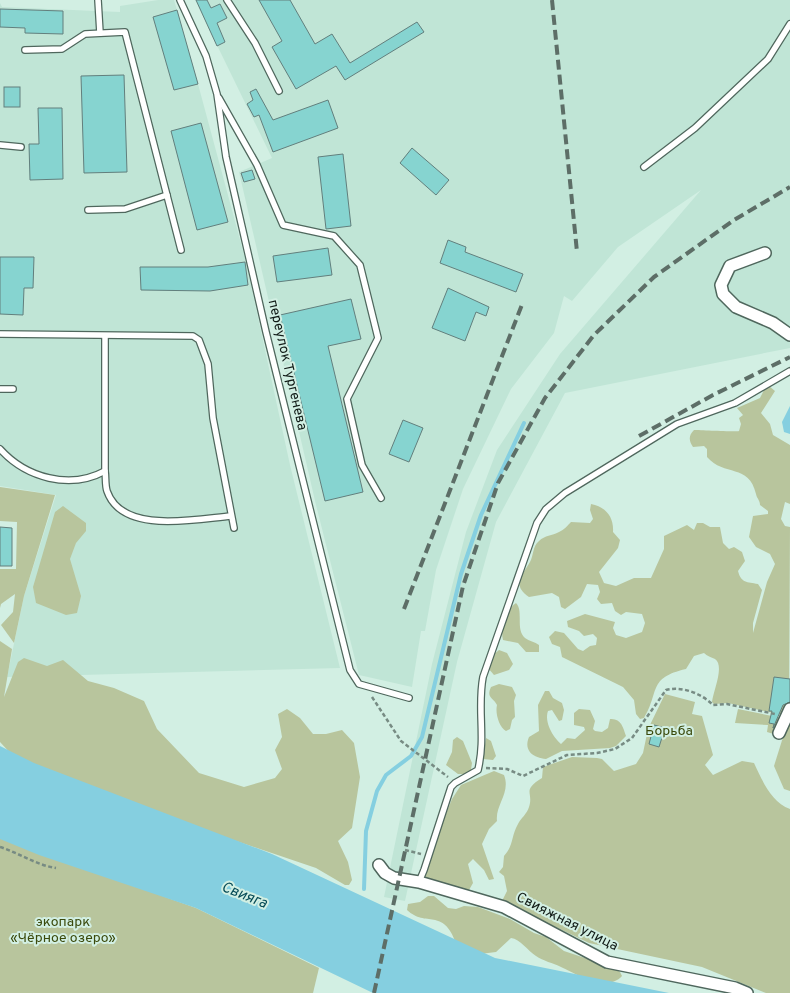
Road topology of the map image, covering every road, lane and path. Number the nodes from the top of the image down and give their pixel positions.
1 (98, 0) edge
2 (180, 0) edge
3 (227, 0) edge
4 (790, 24) edge
5 (100, 33) junction
6 (25, 50) dead end
7 (279, 91) dead end
8 (217, 94) junction
9 (0, 145) edge
10 (21, 146) dead end
11 (644, 167) dead end
12 (167, 195) junction
13 (88, 210) dead end
14 (181, 250) dead end
15 (765, 253) dead end
16 (0, 334) edge
17 (790, 335) edge
18 (106, 336) junction
19 (790, 371) edge
20 (0, 389) edge
21 (13, 389) dead end
22 (0, 450) edge
23 (106, 471) junction
24 (381, 498) dead end
25 (231, 516) junction
26 (234, 528) dead end
27 (367, 687) junction
28 (409, 698) dead end
29 (788, 713) edge
30 (780, 733) dead end
31 (478, 770) junction
32 (455, 783) junction
33 (0, 847) edge
34 (405, 850) dead end
35 (426, 855) dead end
36 (379, 865) dead end
37 (56, 868) dead end
38 (418, 882) junction
39 (747, 993) edge

1 - 5 lane
2 - 8 lane, переулок Тургенева
3 - 7 lane
4 - 11 lane
5 - 6 lane
5 - 12 lane
8 - 24 lane
8 - 27 lane, переулок Тургенева
9 - 10 lane
12 - 13 lane
12 - 14 lane
15 - 17 street
16 - 18 lane
18 - 23 lane
18 - 25 lane
19 - 31 lane
20 - 21 lane
22 - 23 lane
23 - 25 lane
25 - 26 lane
27 - 28 lane
27 - 32 path
29 - 30 street
29 - 31 path
31 - 32 lane
32 - 38 lane
33 - 37 path
34 - 35 path
36 - 38 street, Свияжная улица
38 - 39 street, Свияжная улица

